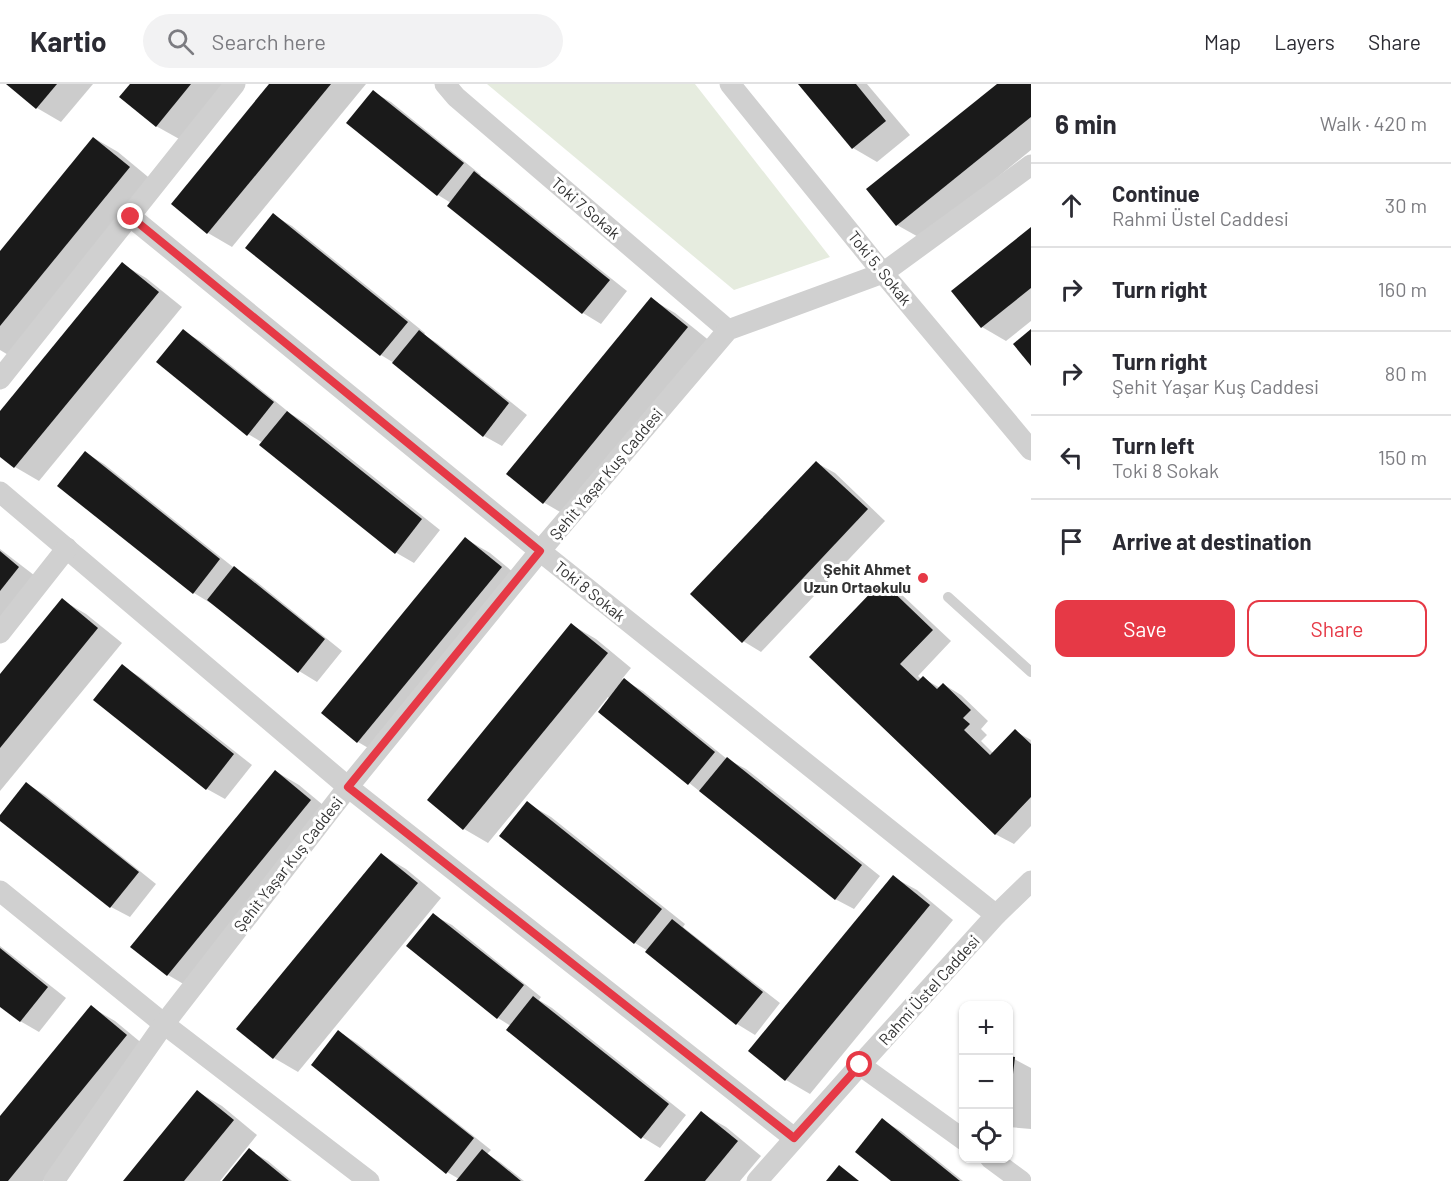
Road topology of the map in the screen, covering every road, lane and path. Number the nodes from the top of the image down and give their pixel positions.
1 (235, 84) edge
2 (445, 84) edge
3 (730, 84) edge
4 (1031, 165) edge
5 (131, 217) junction
6 (883, 273) junction
7 (728, 330) junction
8 (0, 379) edge
9 (1031, 450) edge
10 (0, 492) edge
11 (67, 548) junction
12 (540, 551) junction
13 (948, 597) dead end
14 (0, 633) edge
15 (1031, 672) edge
16 (348, 787) junction
17 (1031, 881) edge
18 (0, 891) edge
19 (996, 915) junction
20 (164, 1024) junction
21 (860, 1065) junction
22 (959, 1137) edge
23 (794, 1138) junction
24 (997, 1163) edge
25 (54, 1181) edge
26 (369, 1181) edge
27 (757, 1181) edge
28 (1021, 1181) edge

1 - 5 street
2 - 7 street, Toki 7 Sokak
3 - 6 street, Toki 5. Sokak
4 - 6 street, Şehit Yaşar Kuş Caddesi
5 - 8 street
5 - 12 street, Toki 8 Sokak
6 - 7 street, Şehit Yaşar Kuş Caddesi
6 - 9 street, Toki 5. Sokak
7 - 12 street, Şehit Yaşar Kuş Caddesi
10 - 11 street
11 - 14 street
11 - 16 street
12 - 16 street, Şehit Yaşar Kuş Caddesi
12 - 19 street, Toki 8 Sokak
13 - 15 lane
16 - 20 street, Şehit Yaşar Kuş Caddesi
16 - 23 street
17 - 19 street, Rahmi Üstel Caddesi
18 - 20 street
19 - 21 street, Rahmi Üstel Caddesi
20 - 25 street, Şehit Yaşar Kuş Caddesi
20 - 26 street
21 - 22 street
21 - 23 street, Rahmi Üstel Caddesi
23 - 27 street, Rahmi Üstel Caddesi
24 - 28 street

